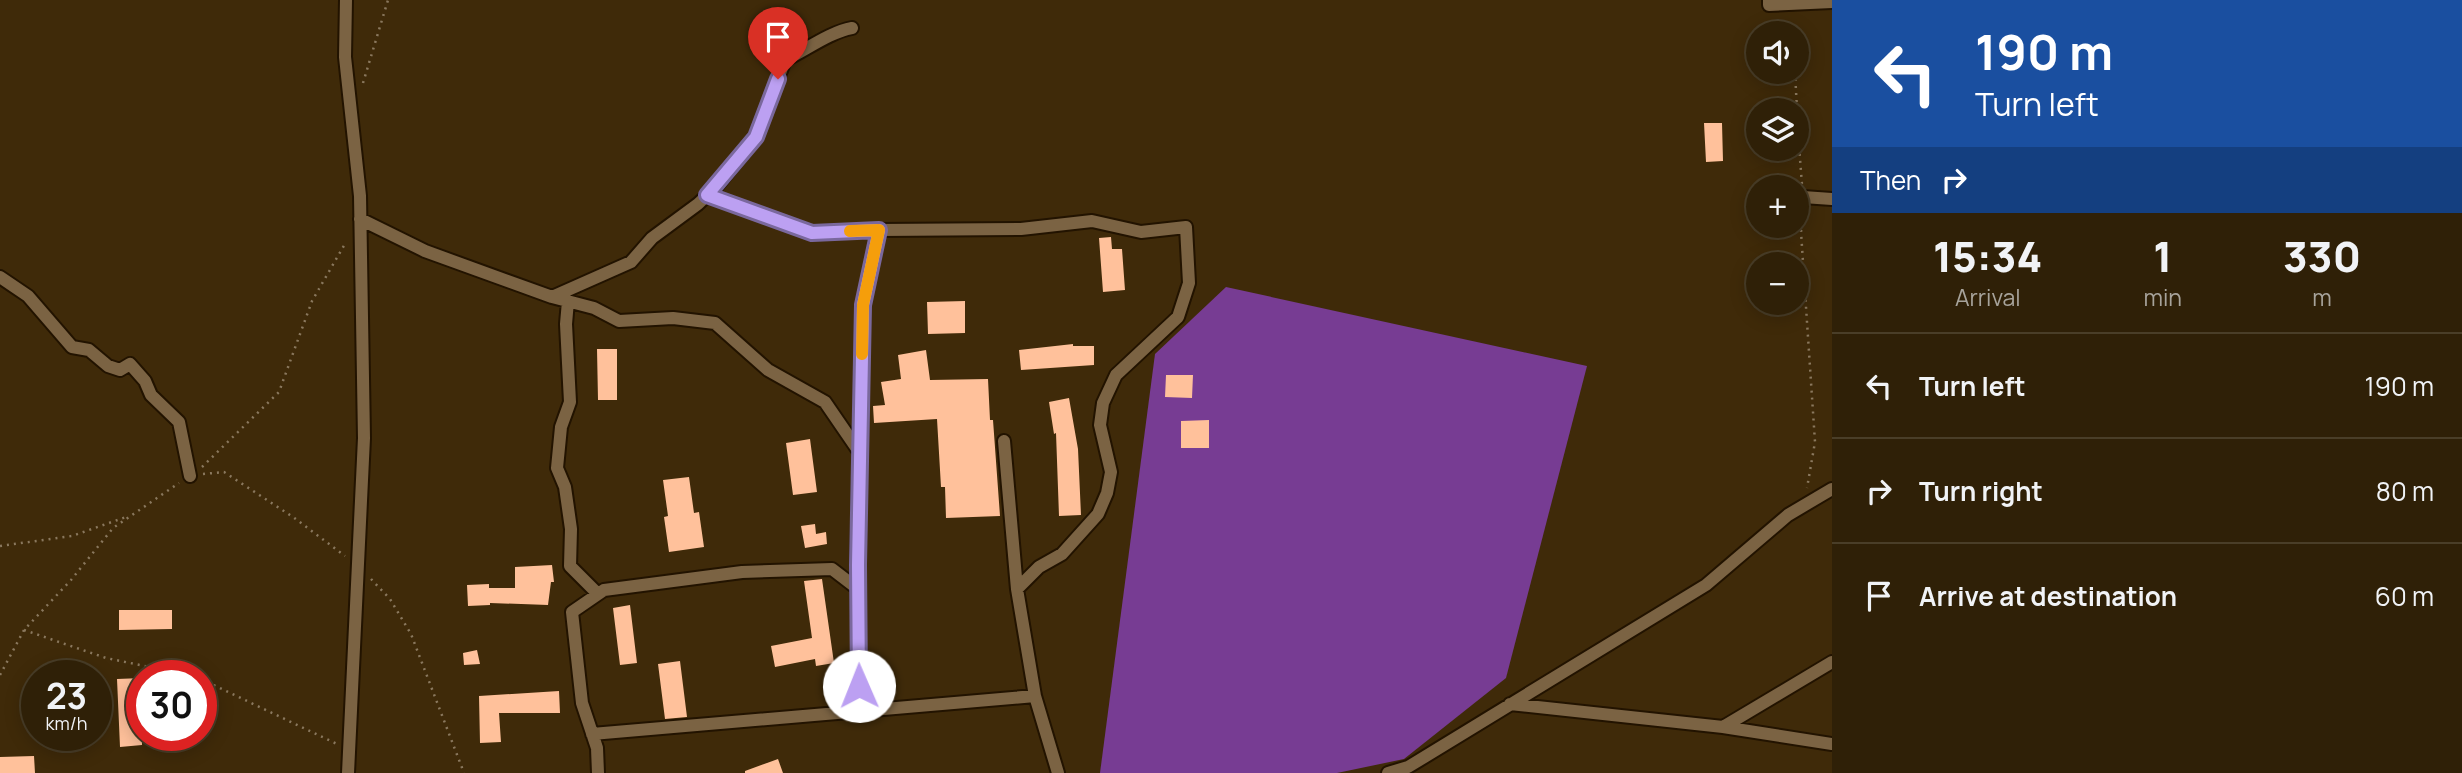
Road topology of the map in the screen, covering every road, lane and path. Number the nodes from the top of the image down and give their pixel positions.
1 (346, 0) edge
2 (388, 0) edge
3 (1769, 0) edge
4 (1832, 2) edge
5 (852, 28) dead end
6 (362, 90) dead end
7 (707, 195) junction
8 (1809, 197) edge
9 (1832, 199) edge
10 (360, 219) junction
11 (879, 230) junction
12 (1801, 238) edge
13 (0, 277) edge
14 (552, 297) junction
15 (568, 301) junction
16 (1004, 441) dead end
17 (860, 453) junction
18 (190, 475) joint
19 (1832, 489) edge
20 (1800, 508) junction
21 (133, 515) dead end
22 (0, 545) edge
23 (358, 566) junction
24 (858, 589) junction
25 (1017, 589) junction
26 (598, 594) junction
27 (24, 631) dead end
28 (126, 662) edge
29 (1832, 662) edge
30 (217, 687) edge
31 (1035, 696) junction
32 (1510, 704) junction
33 (840, 712) junction
34 (1723, 727) junction
35 (592, 734) junction
36 (1832, 744) edge
37 (349, 750) junction
38 (348, 773) edge
39 (464, 773) edge
40 (598, 773) edge
41 (1058, 773) edge
42 (1388, 773) edge

1 - 10 street
2 - 6 path
3 - 4 street
5 - 7 street
7 - 11 street
7 - 14 street
8 - 9 street
10 - 14 street
10 - 23 street
11 - 17 street
11 - 25 street
12 - 20 path
13 - 18 street
14 - 15 street
15 - 17 street
15 - 26 street
16 - 25 street
17 - 24 street
18 - 23 path
19 - 20 street
20 - 32 street
21 - 22 path
23 - 37 street
23 - 39 path
24 - 26 street
24 - 33 street
25 - 31 street
26 - 35 street
27 - 28 path
29 - 34 street
30 - 37 path
31 - 33 street
31 - 41 street
32 - 34 street
32 - 42 street
33 - 35 street
34 - 36 street
35 - 40 street
37 - 38 street

